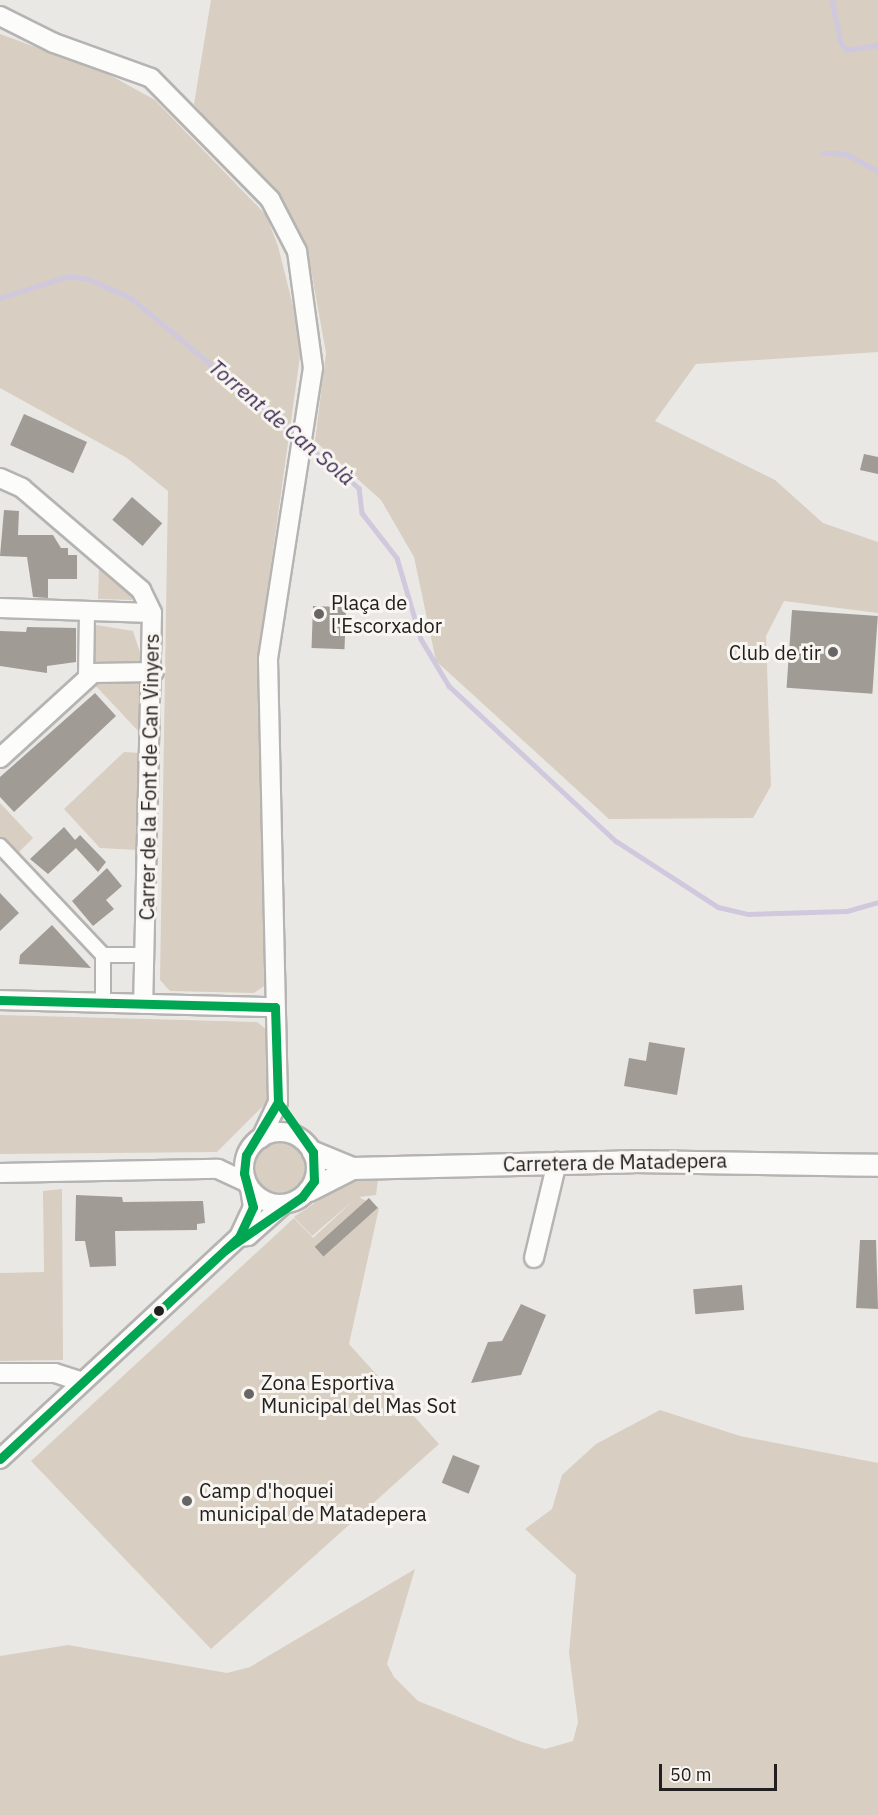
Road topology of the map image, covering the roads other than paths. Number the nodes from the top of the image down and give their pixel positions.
1 (0, 16) edge
2 (0, 478) edge
3 (0, 608) edge
4 (87, 611) junction
5 (152, 613) junction
6 (154, 672) junction
7 (86, 677) junction
8 (0, 758) edge
9 (0, 846) edge
10 (103, 955) junction
11 (145, 955) junction
12 (0, 1000) edge
13 (102, 1003) junction
14 (143, 1004) junction
15 (275, 1007) junction
16 (278, 1102) junction
17 (256, 1142) junction
18 (307, 1145) junction
19 (557, 1162) junction
20 (878, 1165) edge
21 (352, 1168) junction
22 (218, 1169) junction
23 (0, 1173) edge
24 (248, 1185) junction
25 (309, 1190) junction
26 (284, 1204) junction
27 (239, 1236) junction
28 (534, 1258) dead end
29 (0, 1373) edge
30 (82, 1382) junction
31 (0, 1459) edge

1 - 15 street
2 - 5 street, Carrer de la Font de Can Vinyers
3 - 4 street
4 - 5 street
4 - 7 street
5 - 6 street, Carrer de la Font de Can Vinyers
6 - 7 street
6 - 11 street, Carrer de la Font de Can Vinyers
7 - 8 street
9 - 10 street
10 - 11 street
10 - 13 street
11 - 14 street, Carrer de la Font de Can Vinyers
12 - 13 street
13 - 14 street
14 - 15 street
15 - 16 street
16 - 17 street
16 - 18 street
17 - 18 street
17 - 22 street
17 - 24 street
18 - 21 street
18 - 25 street
19 - 20 street, Carretera de Matadepera
19 - 21 street, Carretera de Matadepera
19 - 28 street
21 - 25 street
22 - 23 street
22 - 24 street
24 - 26 street
24 - 27 street
25 - 26 street
26 - 27 street
27 - 30 street
29 - 30 street
30 - 31 street

